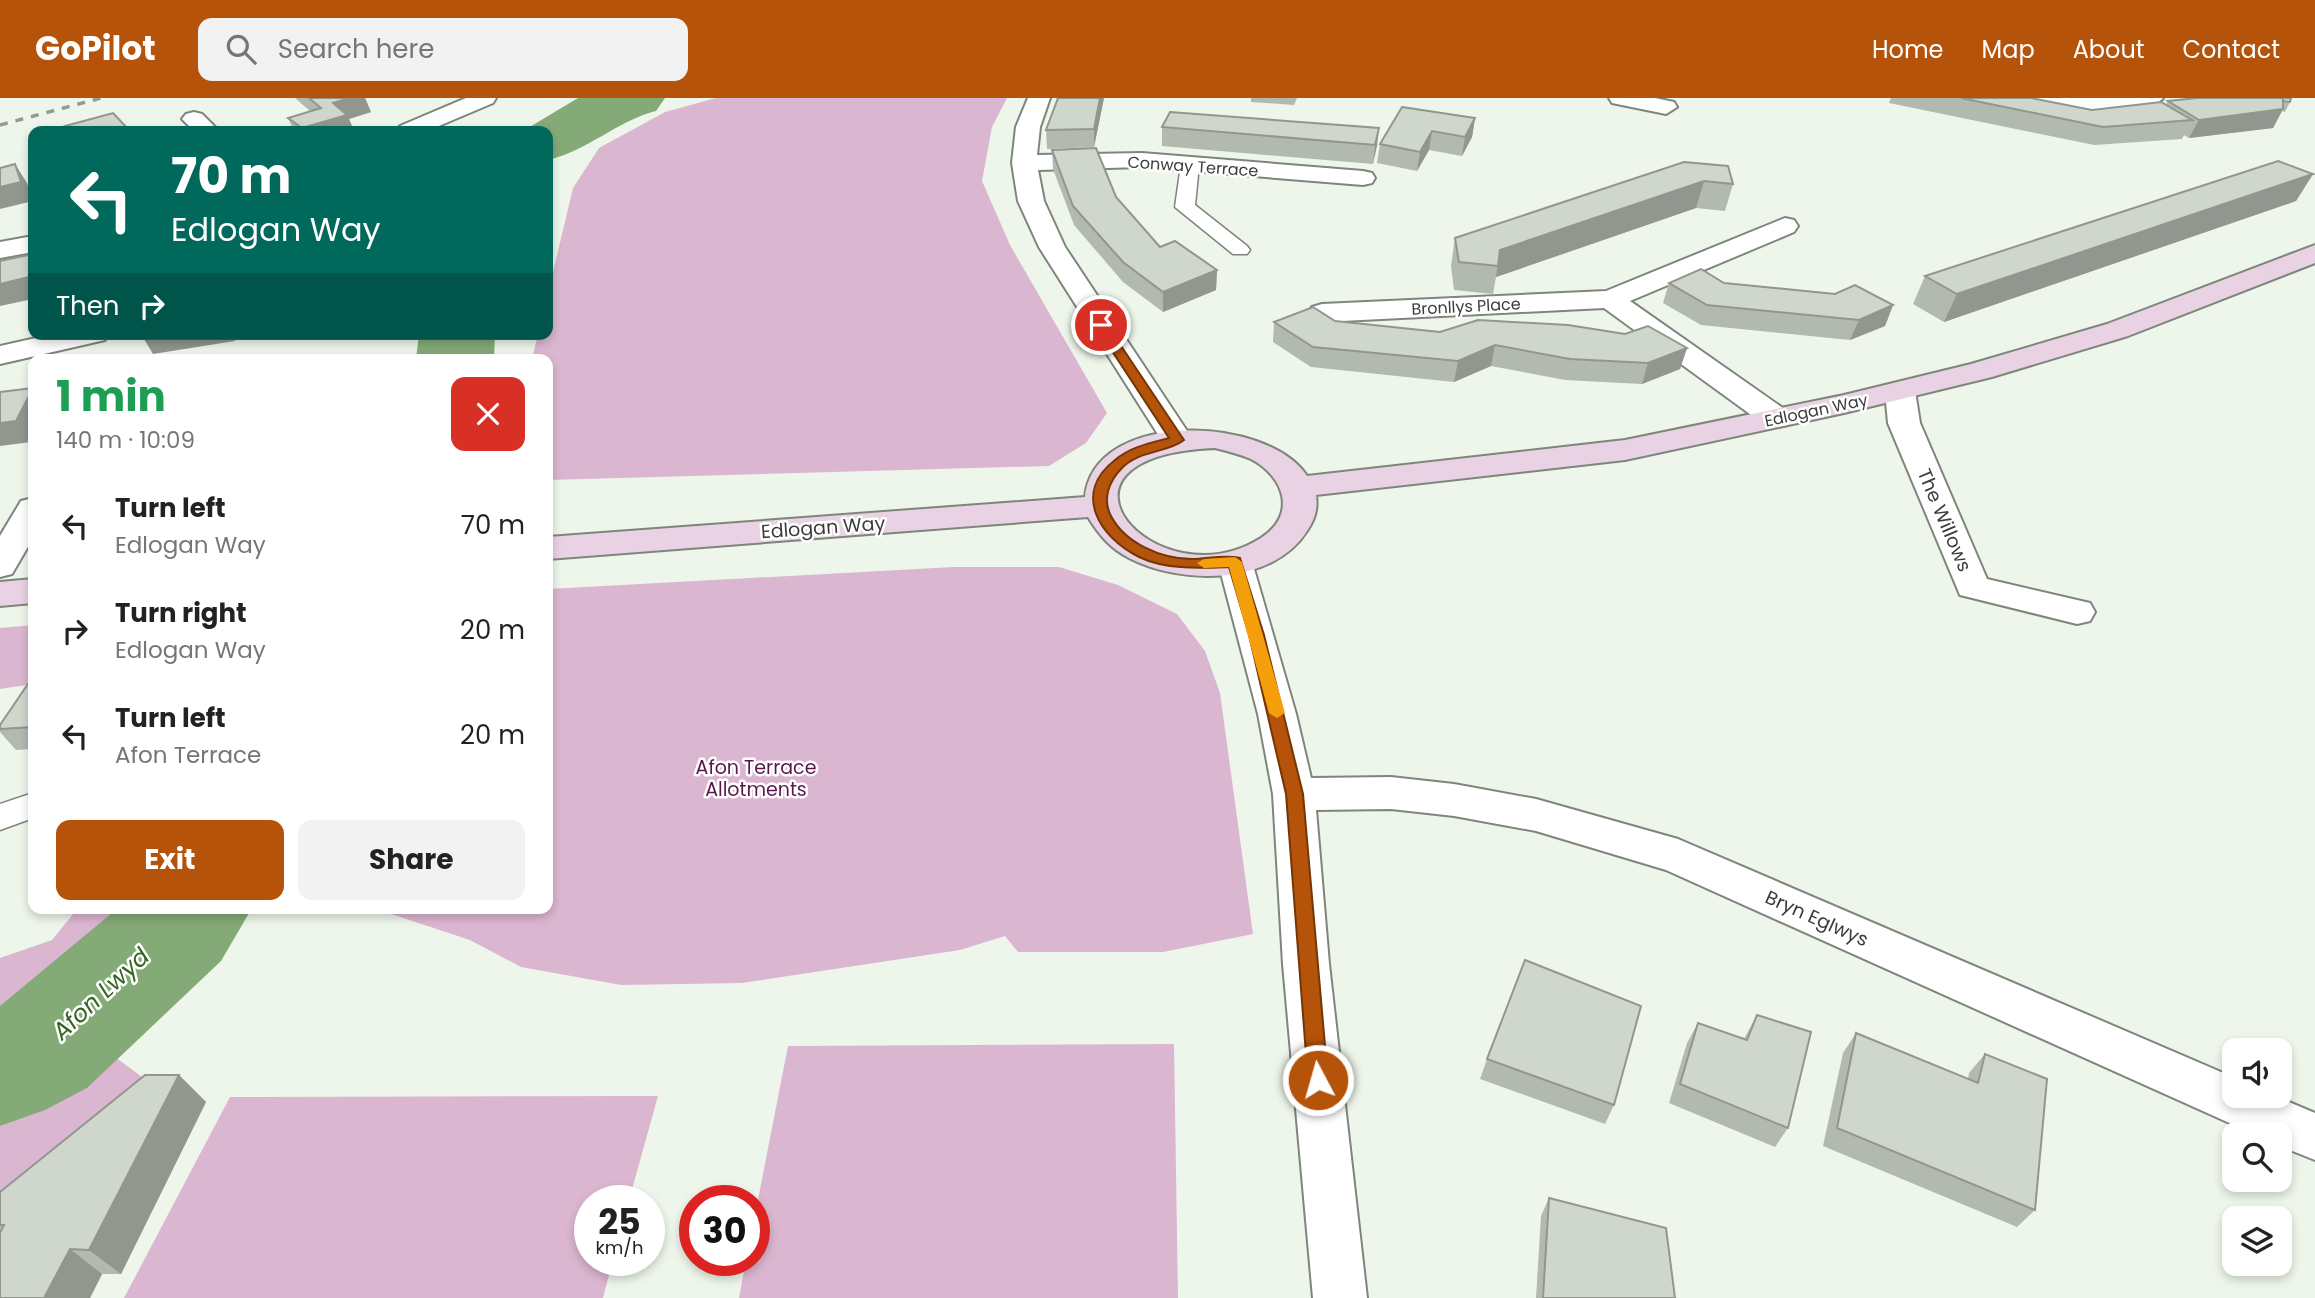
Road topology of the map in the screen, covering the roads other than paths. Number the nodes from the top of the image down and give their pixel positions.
1 (485, 98) edge
2 (1039, 98) edge
3 (1619, 98) edge
4 (2039, 98) edge
5 (2152, 98) edge
6 (1664, 110) edge
7 (420, 126) edge
8 (1024, 163) junction
9 (1190, 165) junction
10 (1363, 178) dead end
11 (1785, 226) dead end
12 (28, 245) edge
13 (0, 250) edge
14 (1240, 250) dead end
15 (2315, 253) edge
16 (1610, 299) junction
17 (1322, 313) edge
18 (68, 340) edge
19 (0, 355) edge
20 (1900, 391) junction
21 (1776, 418) junction
22 (1177, 440) junction
23 (1299, 486) junction
24 (1099, 506) junction
25 (28, 517) edge
26 (553, 548) edge
27 (1235, 562) junction
28 (0, 566) edge
29 (28, 591) edge
30 (0, 594) edge
31 (2077, 612) dead end
32 (1294, 794) junction
33 (28, 807) edge
34 (0, 817) edge
35 (2315, 1137) edge
36 (1340, 1298) edge

1 - 7 street
2 - 8 street
3 - 6 street
4 - 5 street
8 - 9 street, Conway Terrace
8 - 22 street
9 - 10 street, Conway Terrace
9 - 14 lane
11 - 16 street, Bronllys Place
12 - 13 street
15 - 20 street, Edlogan Way
16 - 17 street, Bronllys Place
16 - 21 street
18 - 19 street
20 - 21 street, Edlogan Way
20 - 31 street, The Willows
21 - 23 street, Edlogan Way
22 - 23 street
22 - 24 street
23 - 27 street
24 - 26 street, Edlogan Way
24 - 27 street
25 - 28 street
27 - 32 street
29 - 30 street
32 - 35 street, Bryn Eglwys
32 - 36 street
33 - 34 lane

